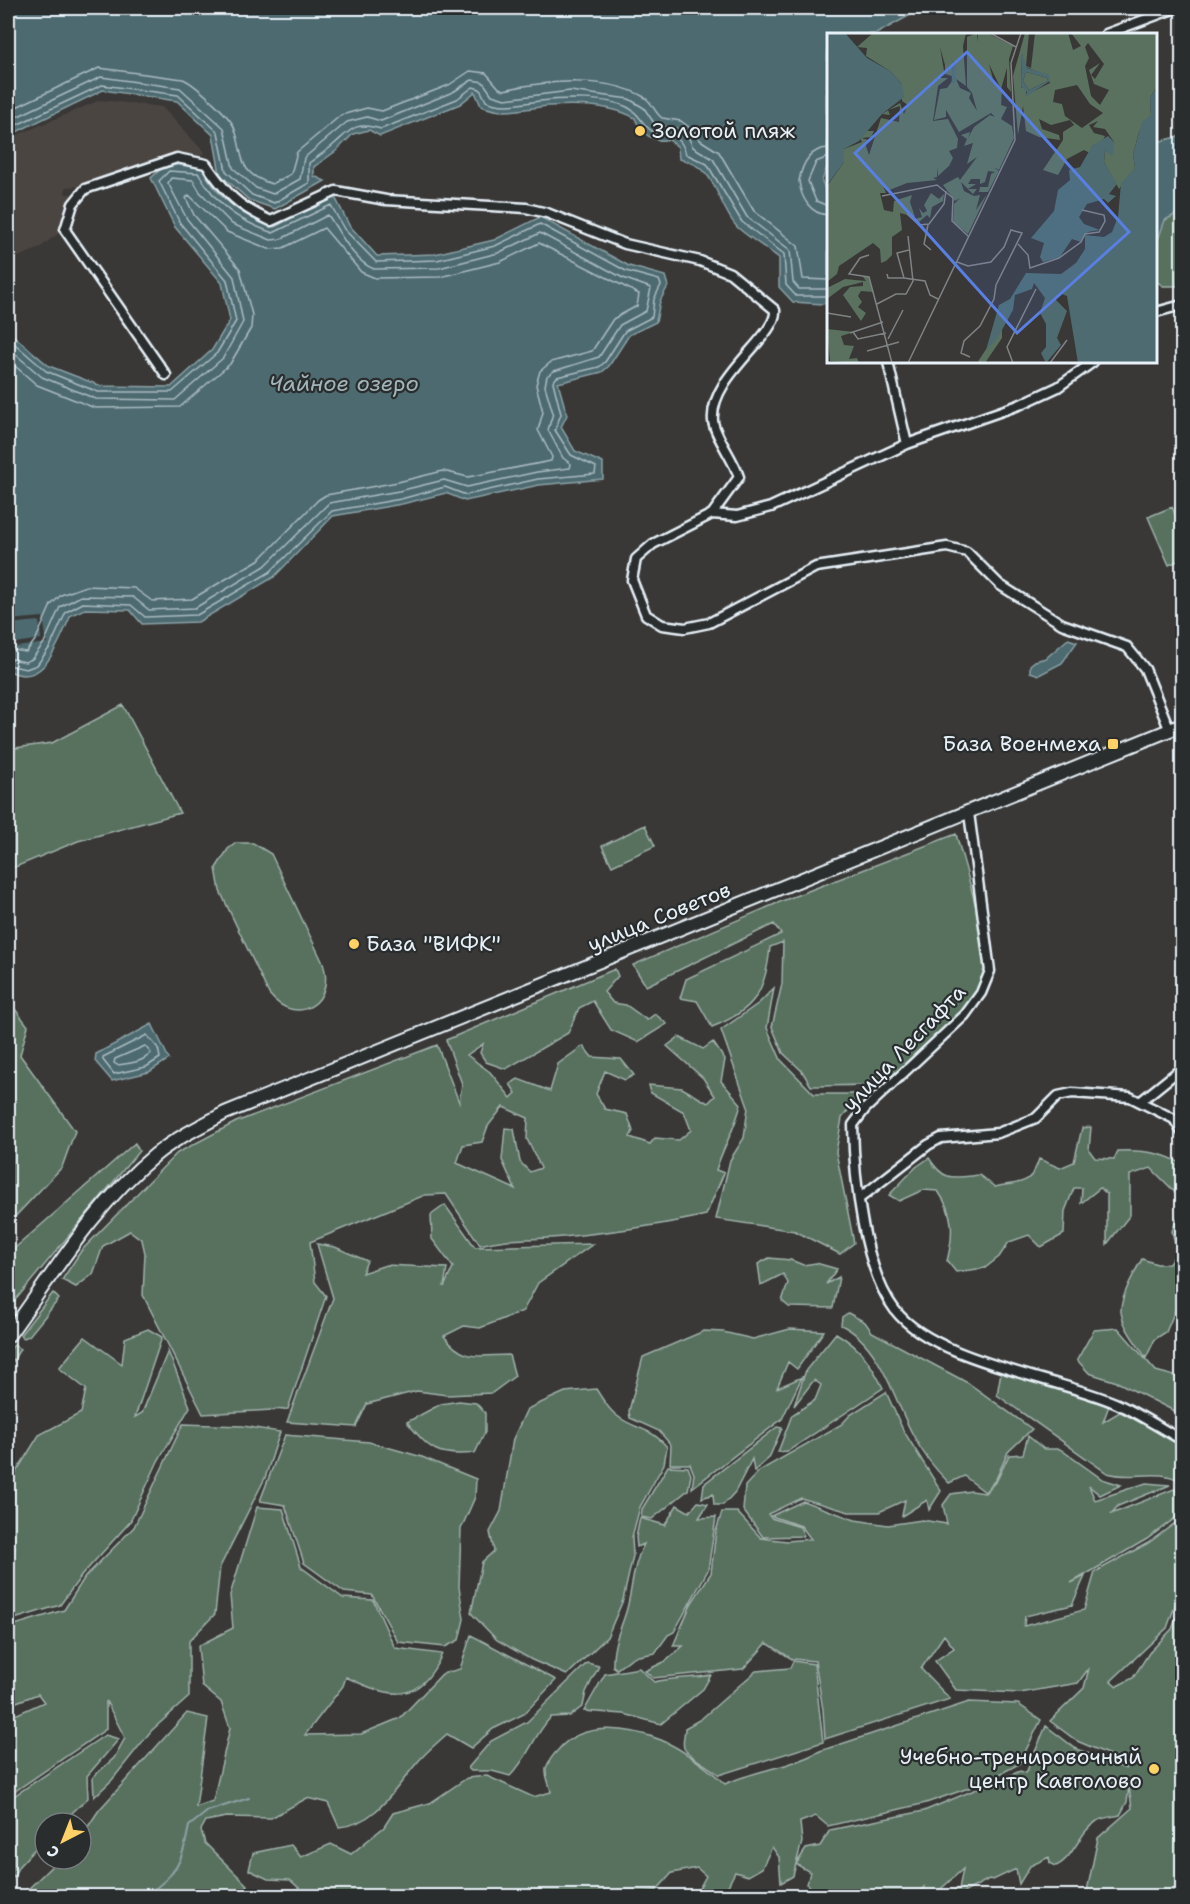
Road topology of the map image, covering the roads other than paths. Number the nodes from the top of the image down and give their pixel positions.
1 (1176, 8) edge
2 (1109, 33) edge
3 (1182, 305) edge
4 (1157, 311) edge
5 (888, 363) edge
6 (1092, 363) edge
7 (166, 375) dead end
8 (907, 444) junction
9 (712, 514) junction
10 (1182, 725) edge
11 (1170, 731) junction
12 (969, 813) junction
13 (1182, 1068) edge
14 (1141, 1101) junction
15 (1182, 1132) edge
16 (860, 1198) junction
17 (8, 1336) edge
18 (1182, 1440) edge

1 - 2 street
3 - 4 street
5 - 8 street
6 - 8 street
7 - 9 street
8 - 9 street
9 - 11 street
10 - 11 main road, улица Советов
11 - 12 main road, улица Советов
12 - 16 street, улица Лесгафта
12 - 17 main road, улица Советов
13 - 14 street
14 - 15 street
14 - 16 street
16 - 18 street, улица Лесгафта

